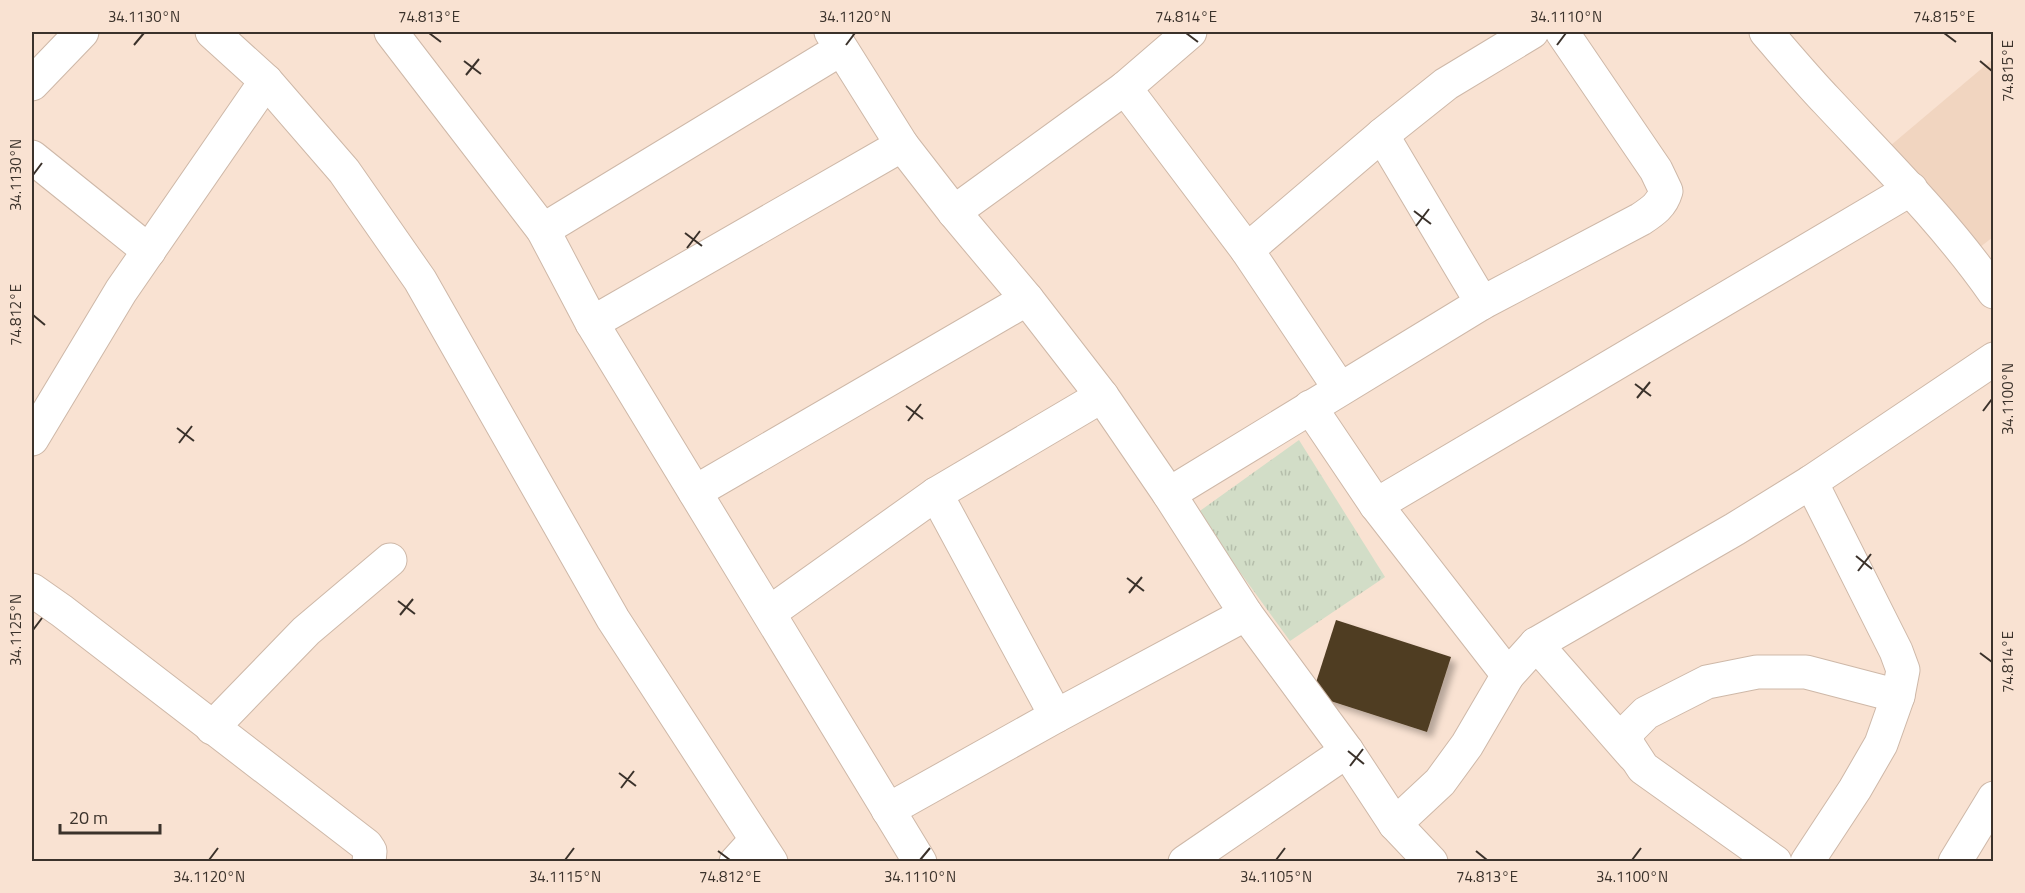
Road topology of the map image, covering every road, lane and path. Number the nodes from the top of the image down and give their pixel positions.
1 (82, 32) edge
2 (212, 32) edge
3 (391, 32) edge
4 (1190, 32) edge
5 (1532, 32) edge
6 (1562, 32) edge
7 (1766, 32) edge
8 (836, 40) edge
9 (266, 81) junction
10 (32, 84) edge
11 (1125, 88) junction
12 (1382, 135) junction
13 (902, 146) junction
14 (32, 158) edge
15 (1911, 189) junction
16 (954, 212) junction
17 (543, 230) junction
18 (1247, 250) junction
19 (149, 251) junction
20 (1988, 270) edge
21 (1027, 299) junction
22 (1482, 303) junction
23 (592, 323) junction
24 (1994, 359) edge
25 (1340, 389) junction
26 (1102, 396) junction
27 (1310, 407) junction
28 (32, 440) edge
29 (1811, 482) junction
30 (695, 492) junction
31 (936, 494) junction
32 (1169, 494) junction
33 (1376, 505) junction
34 (390, 560) dead end
35 (32, 590) edge
36 (769, 613) junction
37 (1246, 614) junction
38 (1536, 644) junction
39 (1508, 675) junction
40 (1898, 696) junction
41 (1056, 716) junction
42 (212, 728) junction
43 (1347, 751) junction
44 (1634, 756) junction
45 (1994, 798) edge
46 (888, 810) junction
47 (1395, 824) junction
48 (754, 854) edge
49 (369, 861) edge
50 (920, 861) edge
51 (1185, 861) edge
52 (1431, 861) edge
53 (1774, 861) edge
54 (1807, 861) edge
55 (1955, 861) edge

1 - 10 street
2 - 9 street
3 - 17 street
4 - 11 street
5 - 12 street
6 - 22 street
7 - 15 street
8 - 13 street
8 - 17 street
9 - 19 street
9 - 48 street
11 - 16 street
11 - 18 street
12 - 18 street
12 - 22 street
13 - 16 street
13 - 23 street
14 - 19 street
15 - 20 street
15 - 33 street
16 - 21 street
17 - 23 street
18 - 25 street
19 - 28 street
21 - 26 street
21 - 30 street
22 - 25 street
23 - 30 street
24 - 29 street
25 - 27 street
26 - 31 street
26 - 32 street
27 - 32 street
27 - 33 street
29 - 38 street
29 - 40 street
30 - 36 street
31 - 36 street
31 - 41 street
32 - 37 street
33 - 39 street
34 - 42 street
35 - 42 street
36 - 46 street
37 - 41 street
37 - 43 street
38 - 39 street
38 - 44 street
39 - 47 street
40 - 44 street
40 - 54 street
41 - 46 street
42 - 49 street
43 - 47 street
43 - 51 street
44 - 53 street
45 - 55 street
46 - 50 street
47 - 52 street

